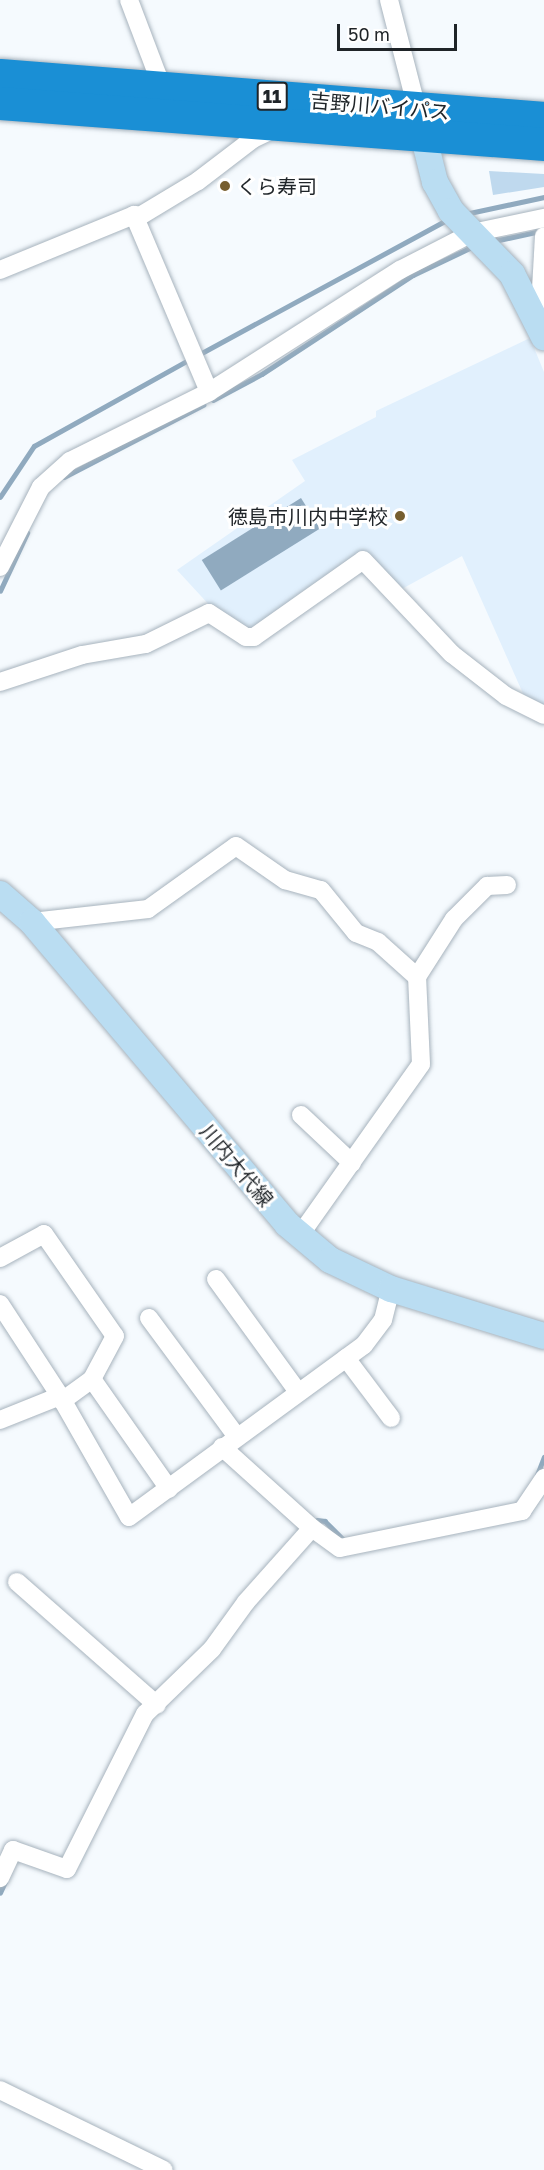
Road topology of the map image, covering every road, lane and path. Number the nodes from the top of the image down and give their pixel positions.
1 (129, 0) edge
2 (389, 0) edge
3 (0, 75) edge
4 (162, 87) junction
5 (0, 102) edge
6 (544, 118) edge
7 (419, 122) junction
8 (280, 126) junction
9 (544, 144) edge
10 (134, 215) junction
11 (544, 218) edge
12 (471, 231) junction
13 (544, 236) edge
14 (0, 270) edge
15 (542, 331) edge
16 (208, 392) junction
17 (0, 567) edge
18 (0, 682) edge
19 (544, 715) edge
20 (507, 885) dead end
21 (0, 894) edge
22 (32, 922) junction
23 (417, 977) junction
24 (300, 1115) dead end
25 (352, 1163) junction
26 (300, 1235) junction
27 (0, 1258) edge
28 (216, 1279) dead end
29 (391, 1289) junction
30 (0, 1304) edge
31 (149, 1318) dead end
32 (544, 1336) edge
33 (346, 1358) junction
34 (92, 1378) junction
35 (298, 1392) junction
36 (61, 1399) junction
37 (391, 1418) dead end
38 (0, 1420) edge
39 (230, 1442) junction
40 (544, 1478) edge
41 (169, 1489) junction
42 (312, 1528) junction
43 (17, 1581) dead end
44 (157, 1706) junction
45 (0, 1878) edge
46 (0, 2090) edge
47 (164, 2170) edge

1 - 4 street
2 - 7 street
3 - 4 highway, 吉野川バイパス / 11
4 - 7 highway, 吉野川バイパス / 11
5 - 8 highway, 吉野川バイパス / 11
6 - 7 highway, 吉野川バイパス / 11
7 - 8 highway, 吉野川バイパス / 11
7 - 9 highway, 吉野川バイパス / 11
7 - 12 main road
8 - 10 street
10 - 14 street
10 - 16 street
11 - 12 street
12 - 15 main road
12 - 16 street
13 - 15 street
16 - 17 street
18 - 19 street
20 - 23 street
21 - 22 main road, 川内大代線
22 - 23 street
22 - 26 main road, 川内大代線
23 - 25 street
24 - 25 street
25 - 26 street
26 - 29 main road, 川内大代線
27 - 34 street
28 - 35 street
29 - 32 main road, 川内大代線
29 - 33 street
30 - 36 street
31 - 39 street
33 - 35 street
33 - 37 street
34 - 36 street
34 - 41 street
35 - 39 street
36 - 38 street
36 - 41 street
39 - 41 street
39 - 42 street
40 - 42 street
42 - 44 street
43 - 44 street
44 - 45 street
46 - 47 street

